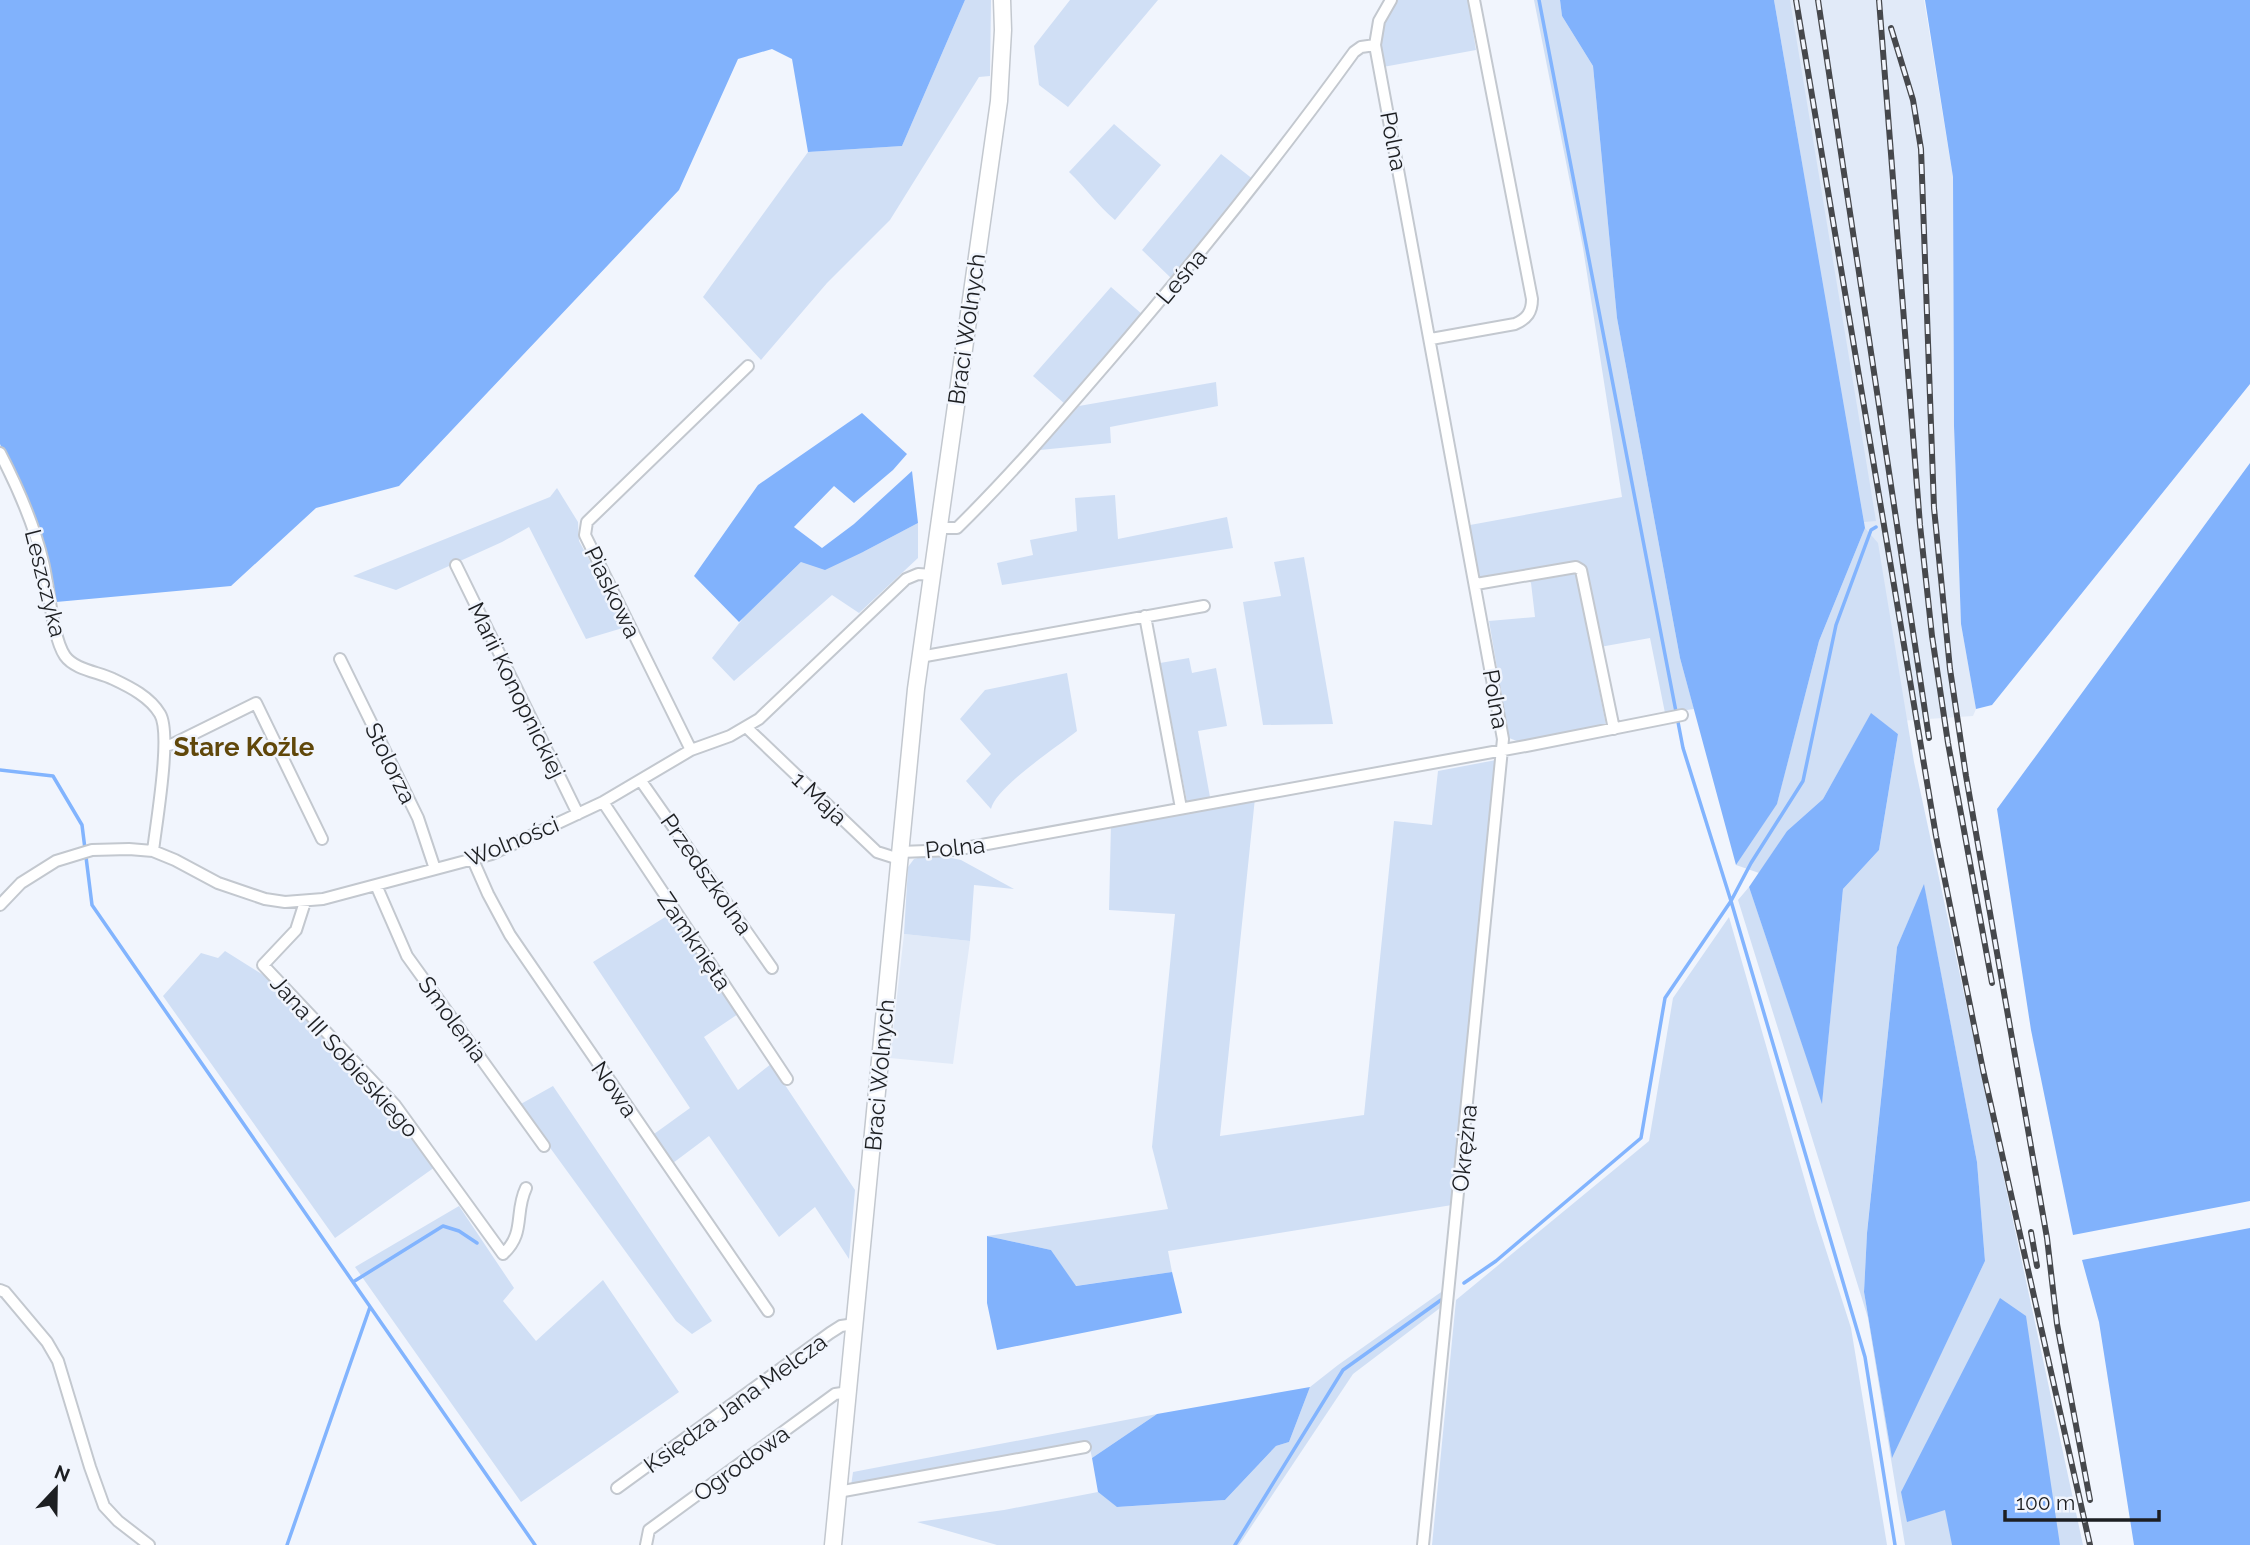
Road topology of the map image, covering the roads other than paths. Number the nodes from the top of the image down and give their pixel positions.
1 (1002, 0) edge
2 (1391, 0) edge
3 (1474, 0) edge
4 (1375, 45) junction
5 (1431, 339) junction
6 (748, 366) dead end
7 (0, 453) edge
8 (939, 528) junction
9 (456, 565) dead end
10 (933, 575) junction
11 (1476, 584) junction
12 (1203, 606) dead end
13 (1145, 616) junction
14 (920, 657) junction
15 (340, 659) dead end
16 (1678, 716) dead end
17 (746, 727) junction
18 (1614, 729) junction
19 (164, 746) junction
20 (691, 750) junction
21 (1503, 751) junction
22 (641, 781) junction
23 (603, 802) junction
24 (1181, 808) junction
25 (578, 814) junction
26 (322, 839) dead end
27 (153, 852) junction
28 (900, 856) junction
29 (473, 860) junction
30 (435, 869) junction
31 (376, 885) junction
32 (305, 902) junction
33 (0, 905) edge
34 (772, 968) dead end
35 (788, 1079) dead end
36 (544, 1146) dead end
37 (526, 1188) dead end
38 (0, 1290) edge
39 (768, 1311) dead end
40 (855, 1324) junction
41 (849, 1392) junction
42 (1085, 1447) dead end
43 (617, 1488) dead end
44 (838, 1492) junction
45 (149, 1545) edge
46 (646, 1545) edge
47 (833, 1545) edge
48 (1423, 1545) edge

1 - 8 main road, Braci Wolnych
2 - 4 street
3 - 5 street
4 - 5 street, Polna
4 - 8 street, Leśna
5 - 11 street, Polna
6 - 20 street, Piaskowa
7 - 19 street, Leszczyka
8 - 10 main road, Braci Wolnych
9 - 25 street, Marii Konopnickiej
10 - 14 main road, Braci Wolnych
10 - 17 street, Wolności
11 - 18 street
11 - 21 street, Polna
12 - 13 street
13 - 14 street
13 - 24 street
14 - 28 main road, Braci Wolnych
15 - 30 street, Stolorza
16 - 18 street
17 - 20 street, Wolności
17 - 28 street, 1 Maja
18 - 21 street
19 - 26 street
19 - 27 street, Leszczyka
20 - 22 street, Wolności
21 - 24 street, Polna
21 - 48 street, Okrężna
22 - 23 street, Wolności
22 - 34 street, Przedszkolna
23 - 25 street, Wolności
23 - 35 street, Zamknięta
24 - 28 street, Polna
25 - 29 street, Wolności
27 - 32 street, Wolności
27 - 33 street, Wolności
28 - 40 main road, Braci Wolnych
29 - 30 street, Wolności
29 - 39 street, Nowa
30 - 31 street, Wolności
31 - 32 street, Wolności
31 - 36 street, Smolenia
32 - 37 street, Jana III Sobieskiego
38 - 45 street
40 - 41 main road, Braci Wolnych
40 - 43 street, Księdza Jana Melcza
41 - 44 main road, Braci Wolnych
41 - 46 street, Ogrodowa
42 - 44 street
44 - 47 main road, Braci Wolnych

